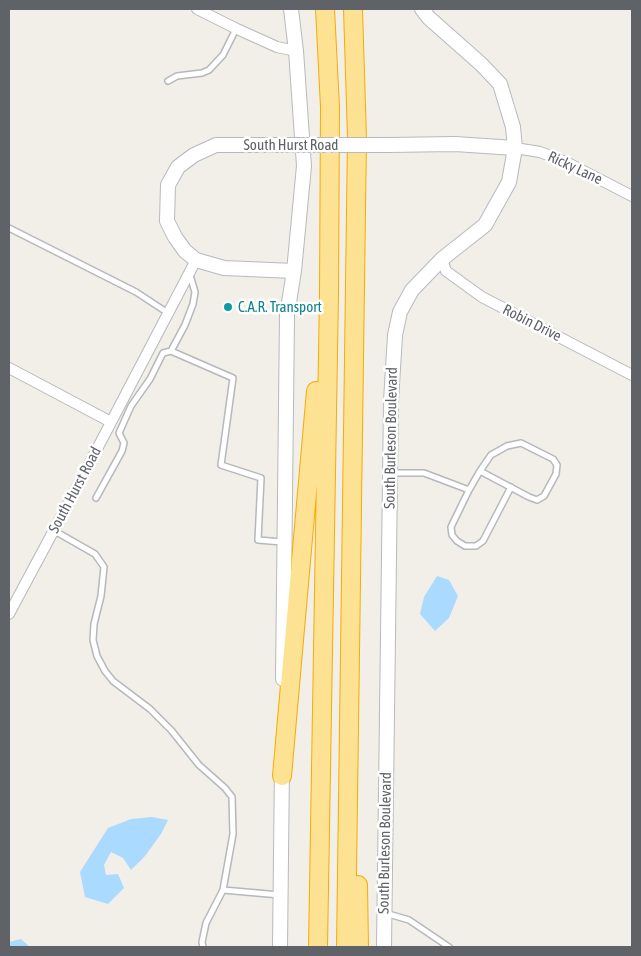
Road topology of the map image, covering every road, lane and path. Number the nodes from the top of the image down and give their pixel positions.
1 (197, 9) edge
2 (291, 9) edge
3 (325, 9) edge
4 (353, 9) edge
5 (422, 9) edge
6 (236, 29) junction
7 (296, 51) junction
8 (168, 81) dead end
9 (515, 148) junction
10 (632, 196) edge
11 (9, 228) edge
12 (442, 259) junction
13 (192, 266) junction
14 (294, 271) junction
15 (329, 294) junction
16 (168, 313) junction
17 (171, 351) junction
18 (9, 368) edge
19 (632, 375) edge
20 (111, 422) junction
21 (480, 471) junction
22 (390, 473) junction
23 (511, 487) junction
24 (469, 490) junction
25 (96, 498) dead end
26 (53, 530) junction
27 (285, 542) junction
28 (9, 614) edge
29 (349, 745) junction
30 (282, 776) junction
31 (223, 890) junction
32 (281, 895) junction
33 (384, 913) junction
34 (203, 947) edge
35 (280, 947) edge
36 (318, 947) edge
37 (346, 947) edge
38 (359, 947) edge
39 (384, 947) edge
40 (449, 947) edge

1 - 6 street
2 - 7 main road
3 - 15 highway
4 - 29 highway
5 - 9 main road, South Burleson Boulevard
6 - 7 street
6 - 8 lane
7 - 14 main road
9 - 10 street, Ricky Lane
9 - 12 main road, South Burleson Boulevard
9 - 13 main road, South Hurst Road, bridge
11 - 16 lane
12 - 19 street, Robin Drive
12 - 22 main road, South Burleson Boulevard
13 - 14 main road, South Hurst Road
13 - 16 street, South Hurst Road
13 - 17 lane
14 - 27 main road
15 - 30 highway
15 - 36 highway
16 - 20 street, South Hurst Road
17 - 25 lane
17 - 27 lane
18 - 20 street
20 - 26 street, South Hurst Road
21 - 23 lane
21 - 23 lane
21 - 24 lane
22 - 24 lane
22 - 33 main road, South Burleson Boulevard
23 - 24 lane
26 - 28 street, South Hurst Road
26 - 31 lane
27 - 30 main road
29 - 37 highway
29 - 38 highway
30 - 32 main road
31 - 32 lane
31 - 34 lane
32 - 35 main road
33 - 39 main road, South Burleson Boulevard
33 - 40 lane

